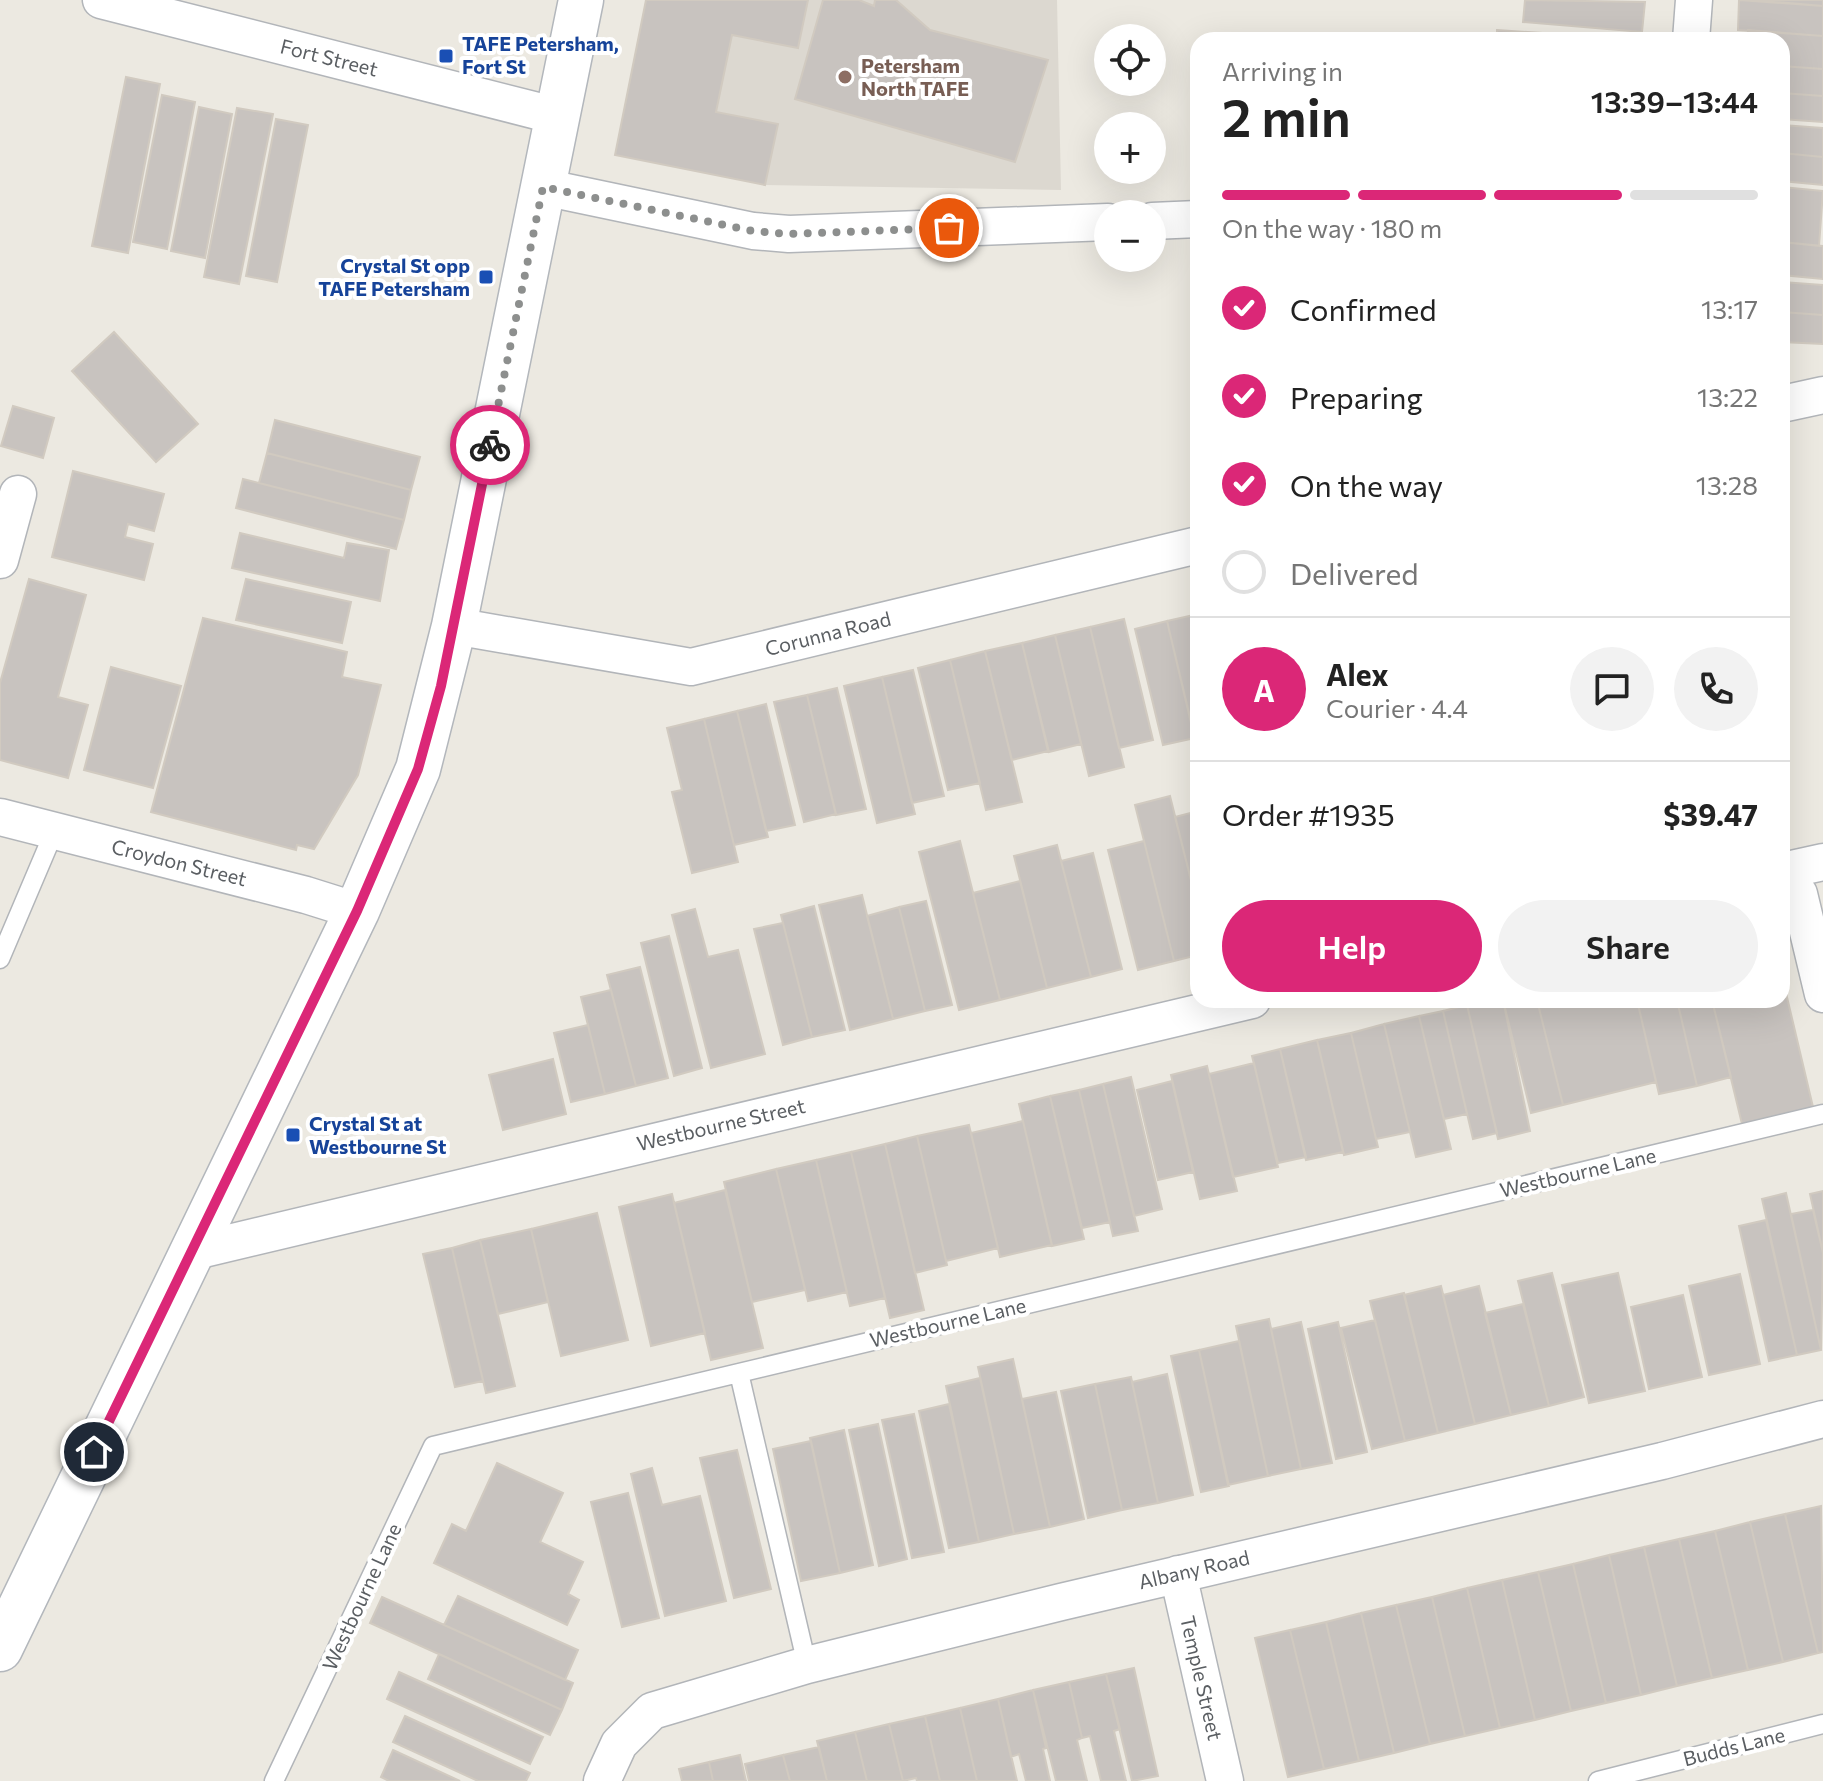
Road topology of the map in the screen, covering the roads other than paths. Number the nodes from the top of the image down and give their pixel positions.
1 (581, 0) edge
2 (1694, 0) edge
3 (124, 3) edge
4 (1692, 32) edge
5 (557, 116) junction
6 (543, 187) junction
7 (1190, 219) edge
8 (1166, 220) edge
9 (1094, 223) edge
10 (1823, 395) edge
11 (1790, 402) edge
12 (18, 494) dead end
13 (1190, 547) edge
14 (0, 560) edge
15 (454, 626) junction
16 (0, 817) edge
17 (54, 832) junction
18 (1823, 862) edge
19 (1790, 869) edge
20 (1790, 887) edge
21 (357, 911) junction
22 (0, 959) edge
23 (1823, 994) edge
24 (1218, 1008) edge
25 (1823, 1114) edge
26 (191, 1252) junction
27 (739, 1373) junction
28 (1823, 1419) edge
29 (1178, 1574) junction
30 (0, 1648) edge
31 (807, 1665) junction
32 (1823, 1724) edge
33 (274, 1781) edge
34 (602, 1781) edge
35 (1225, 1781) edge
36 (1598, 1781) edge

1 - 5 main road
2 - 4 street
3 - 5 street, Fort Street
5 - 6 main road
6 - 9 street
6 - 15 main road
7 - 8 street
10 - 11 street
12 - 14 street
13 - 15 street, Corunna Road
15 - 21 main road
16 - 17 street, Croydon Street
17 - 21 street, Croydon Street
17 - 22 lane
18 - 19 street
20 - 23 street
21 - 26 main road
24 - 26 street, Westbourne Street
25 - 27 lane, Westbourne Lane
26 - 30 main road
27 - 31 lane
27 - 33 lane, Westbourne Lane
28 - 29 street, Albany Road
29 - 31 street, Albany Road
29 - 35 street, Temple Street
31 - 34 street, Albany Road
32 - 36 lane, Budds Lane

